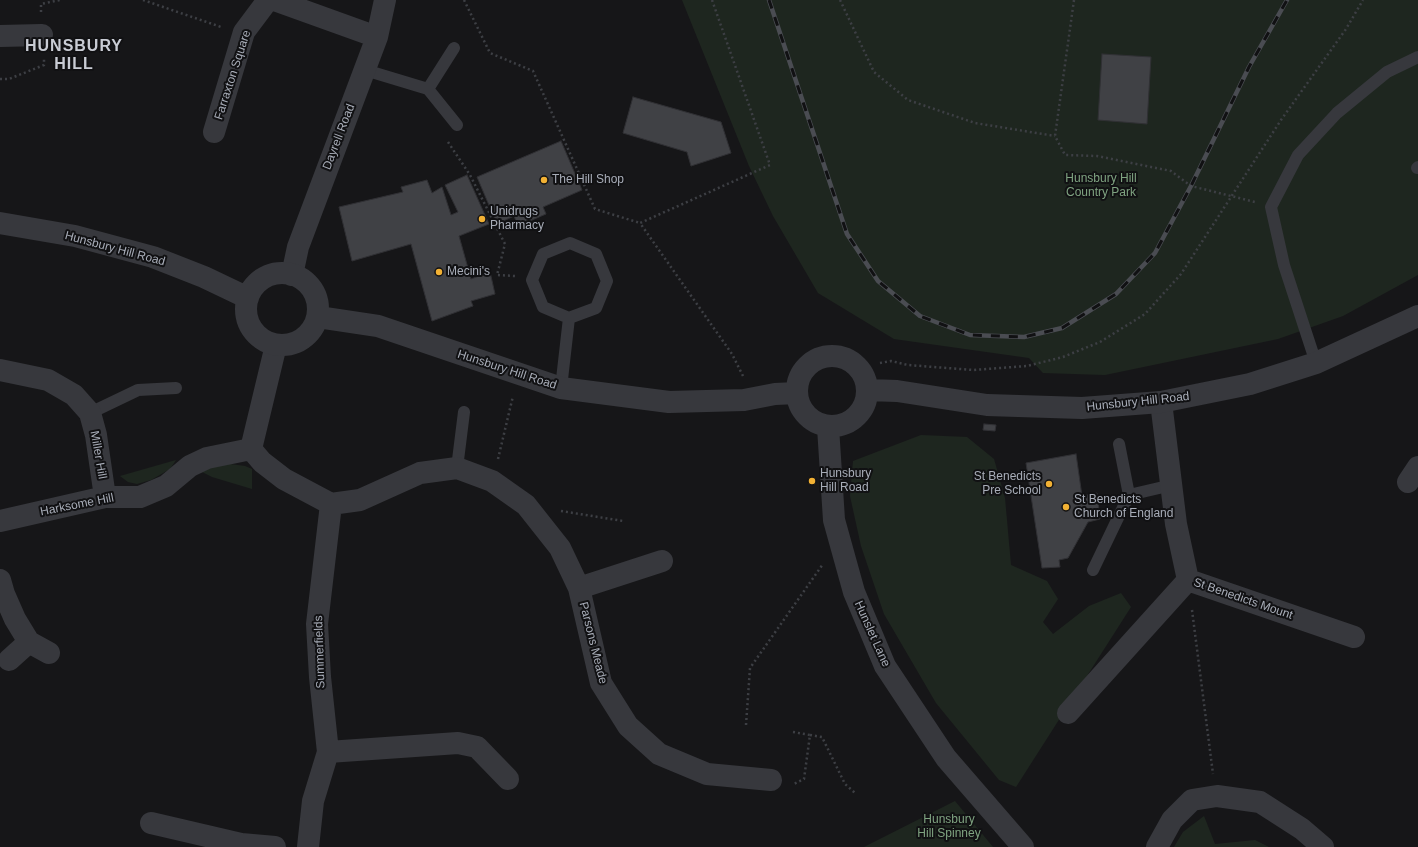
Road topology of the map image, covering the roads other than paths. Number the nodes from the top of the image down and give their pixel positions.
1 (268, 0) edge
2 (274, 0) edge
3 (385, 0) edge
4 (42, 35) dead end
5 (0, 36) edge
6 (377, 37) junction
7 (454, 48) dead end
8 (1418, 57) edge
9 (364, 70) junction
10 (428, 89) junction
11 (457, 126) dead end
12 (214, 132) dead end
13 (0, 223) edge
14 (292, 275) junction
15 (248, 298) junction
16 (1418, 316) edge
17 (318, 317) junction
18 (569, 318) junction
19 (276, 345) junction
20 (1316, 364) junction
21 (0, 370) edge
22 (176, 388) dead end
23 (561, 388) junction
24 (868, 390) junction
25 (797, 393) junction
26 (1161, 402) junction
27 (464, 412) dead end
28 (90, 413) junction
29 (828, 427) junction
30 (1119, 444) dead end
31 (251, 449) junction
32 (457, 468) junction
33 (1172, 486) junction
34 (1130, 495) junction
35 (105, 497) junction
36 (331, 504) junction
37 (0, 521) edge
38 (662, 561) dead end
39 (1093, 570) dead end
40 (0, 580) edge
41 (1188, 580) junction
42 (579, 588) junction
43 (1354, 637) dead end
44 (29, 642) junction
45 (49, 653) dead end
46 (9, 660) dead end
47 (1068, 713) dead end
48 (328, 752) junction
49 (508, 779) dead end
50 (781, 783) road end
51 (151, 824) dead end
52 (308, 846) edge
53 (276, 847) edge
54 (1023, 847) edge
55 (1156, 847) edge
56 (1323, 847) edge

1 - 12 street, Farraxton Square
2 - 6 street
3 - 6 street, Dayrell Road
4 - 5 street
6 - 9 street, Dayrell Road
7 - 10 lane
8 - 20 lane
9 - 10 lane
9 - 14 street, Dayrell Road
10 - 11 lane
13 - 15 street, Hunsbury Hill Road
14 - 15 street
14 - 17 street
15 - 19 street
16 - 20 street, Hunsbury Hill Road
17 - 19 street
17 - 23 street, Hunsbury Hill Road
18 - 18 lane
18 - 23 lane
19 - 31 street
20 - 26 street, Hunsbury Hill Road
21 - 28 street, Miller Hill
22 - 28 lane
23 - 25 street, Hunsbury Hill Road
24 - 25 street
24 - 26 street, Hunsbury Hill Road
24 - 29 street
25 - 29 street
26 - 33 street, St Benedicts Mount
27 - 32 lane
28 - 35 street, Miller Hill
29 - 54 street, Hunslet Lane
30 - 34 lane
31 - 35 street, Harksome Hill
31 - 36 street
32 - 36 street, Parsons Meade
32 - 42 street, Parsons Meade
33 - 34 lane
33 - 41 street, St Benedicts Mount
34 - 39 lane
35 - 37 street, Harksome Hill
36 - 48 street, Summerfields
38 - 42 street, Parsons Meade
40 - 44 street
41 - 43 street, St Benedicts Mount
41 - 47 street
42 - 50 street, Parsons Meade
44 - 45 street
44 - 46 street
48 - 49 street
48 - 52 street, Summerfields
51 - 53 street, Summerfields
52 - 53 street, Summerfields
55 - 56 street

